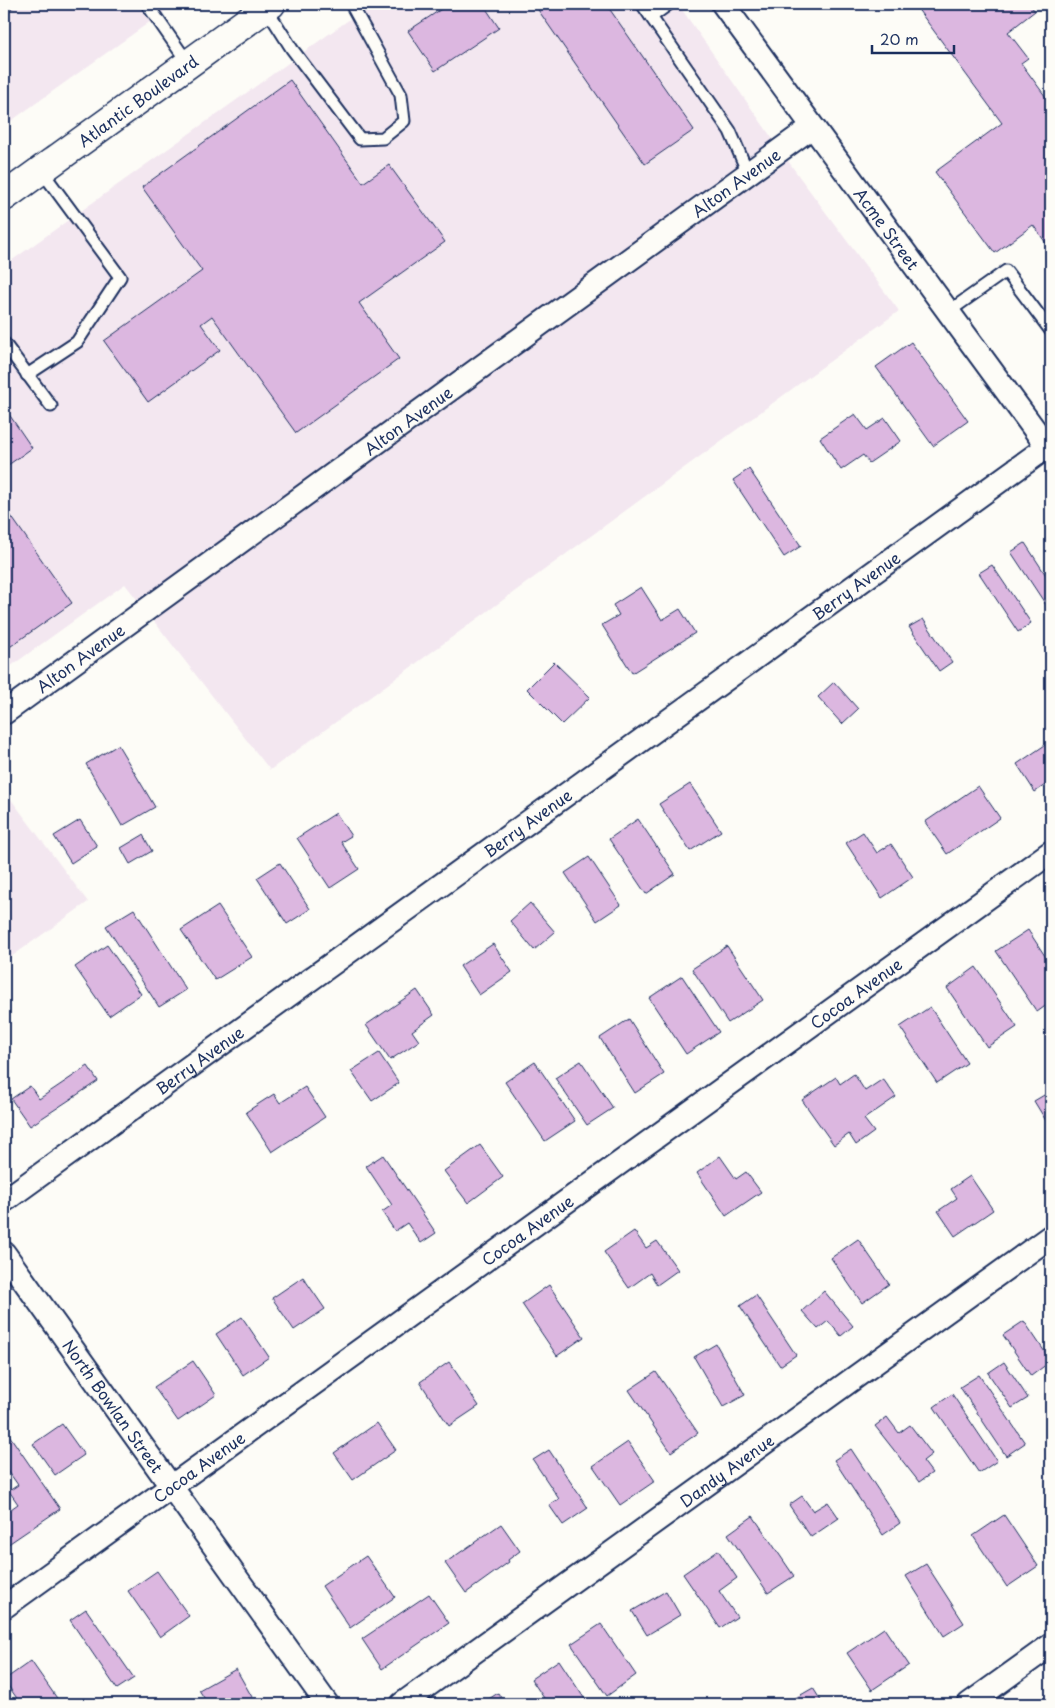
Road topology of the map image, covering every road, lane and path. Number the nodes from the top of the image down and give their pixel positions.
1 (147, 4) edge
2 (351, 4) edge
3 (642, 4) edge
4 (669, 4) edge
5 (723, 4) edge
6 (269, 6) edge
7 (651, 16) junction
8 (188, 63) junction
9 (812, 127) junction
10 (41, 170) junction
11 (748, 173) junction
12 (4, 197) edge
13 (948, 312) junction
14 (1051, 331) edge
15 (4, 343) edge
16 (27, 375) junction
17 (50, 406) dead end
18 (1050, 448) edge
19 (6, 706) edge
20 (1051, 852) edge
21 (4, 1201) edge
22 (1051, 1236) edge
23 (4, 1253) edge
24 (170, 1487) junction
25 (4, 1607) edge
26 (1051, 1645) edge
27 (327, 1704) edge
28 (402, 1704) edge
29 (969, 1704) edge

1 - 8 lane
2 - 6 lane
3 - 7 lane
4 - 7 lane
5 - 9 street, Acme Street
6 - 8 main road, Atlantic Boulevard
7 - 11 lane
8 - 10 main road, Atlantic Boulevard
9 - 11 street, Alton Avenue
9 - 13 street, Acme Street
10 - 12 main road, Atlantic Boulevard
10 - 16 lane
11 - 19 street, Alton Avenue
13 - 14 lane
13 - 18 street, Acme Street
15 - 16 lane
16 - 17 lane
18 - 21 street, Berry Avenue
20 - 24 street, Cocoa Avenue
22 - 28 street, Dandy Avenue
23 - 24 street, North Bowlan Street
24 - 25 street, Cocoa Avenue
24 - 27 street, North Bowlan Street
26 - 29 street

